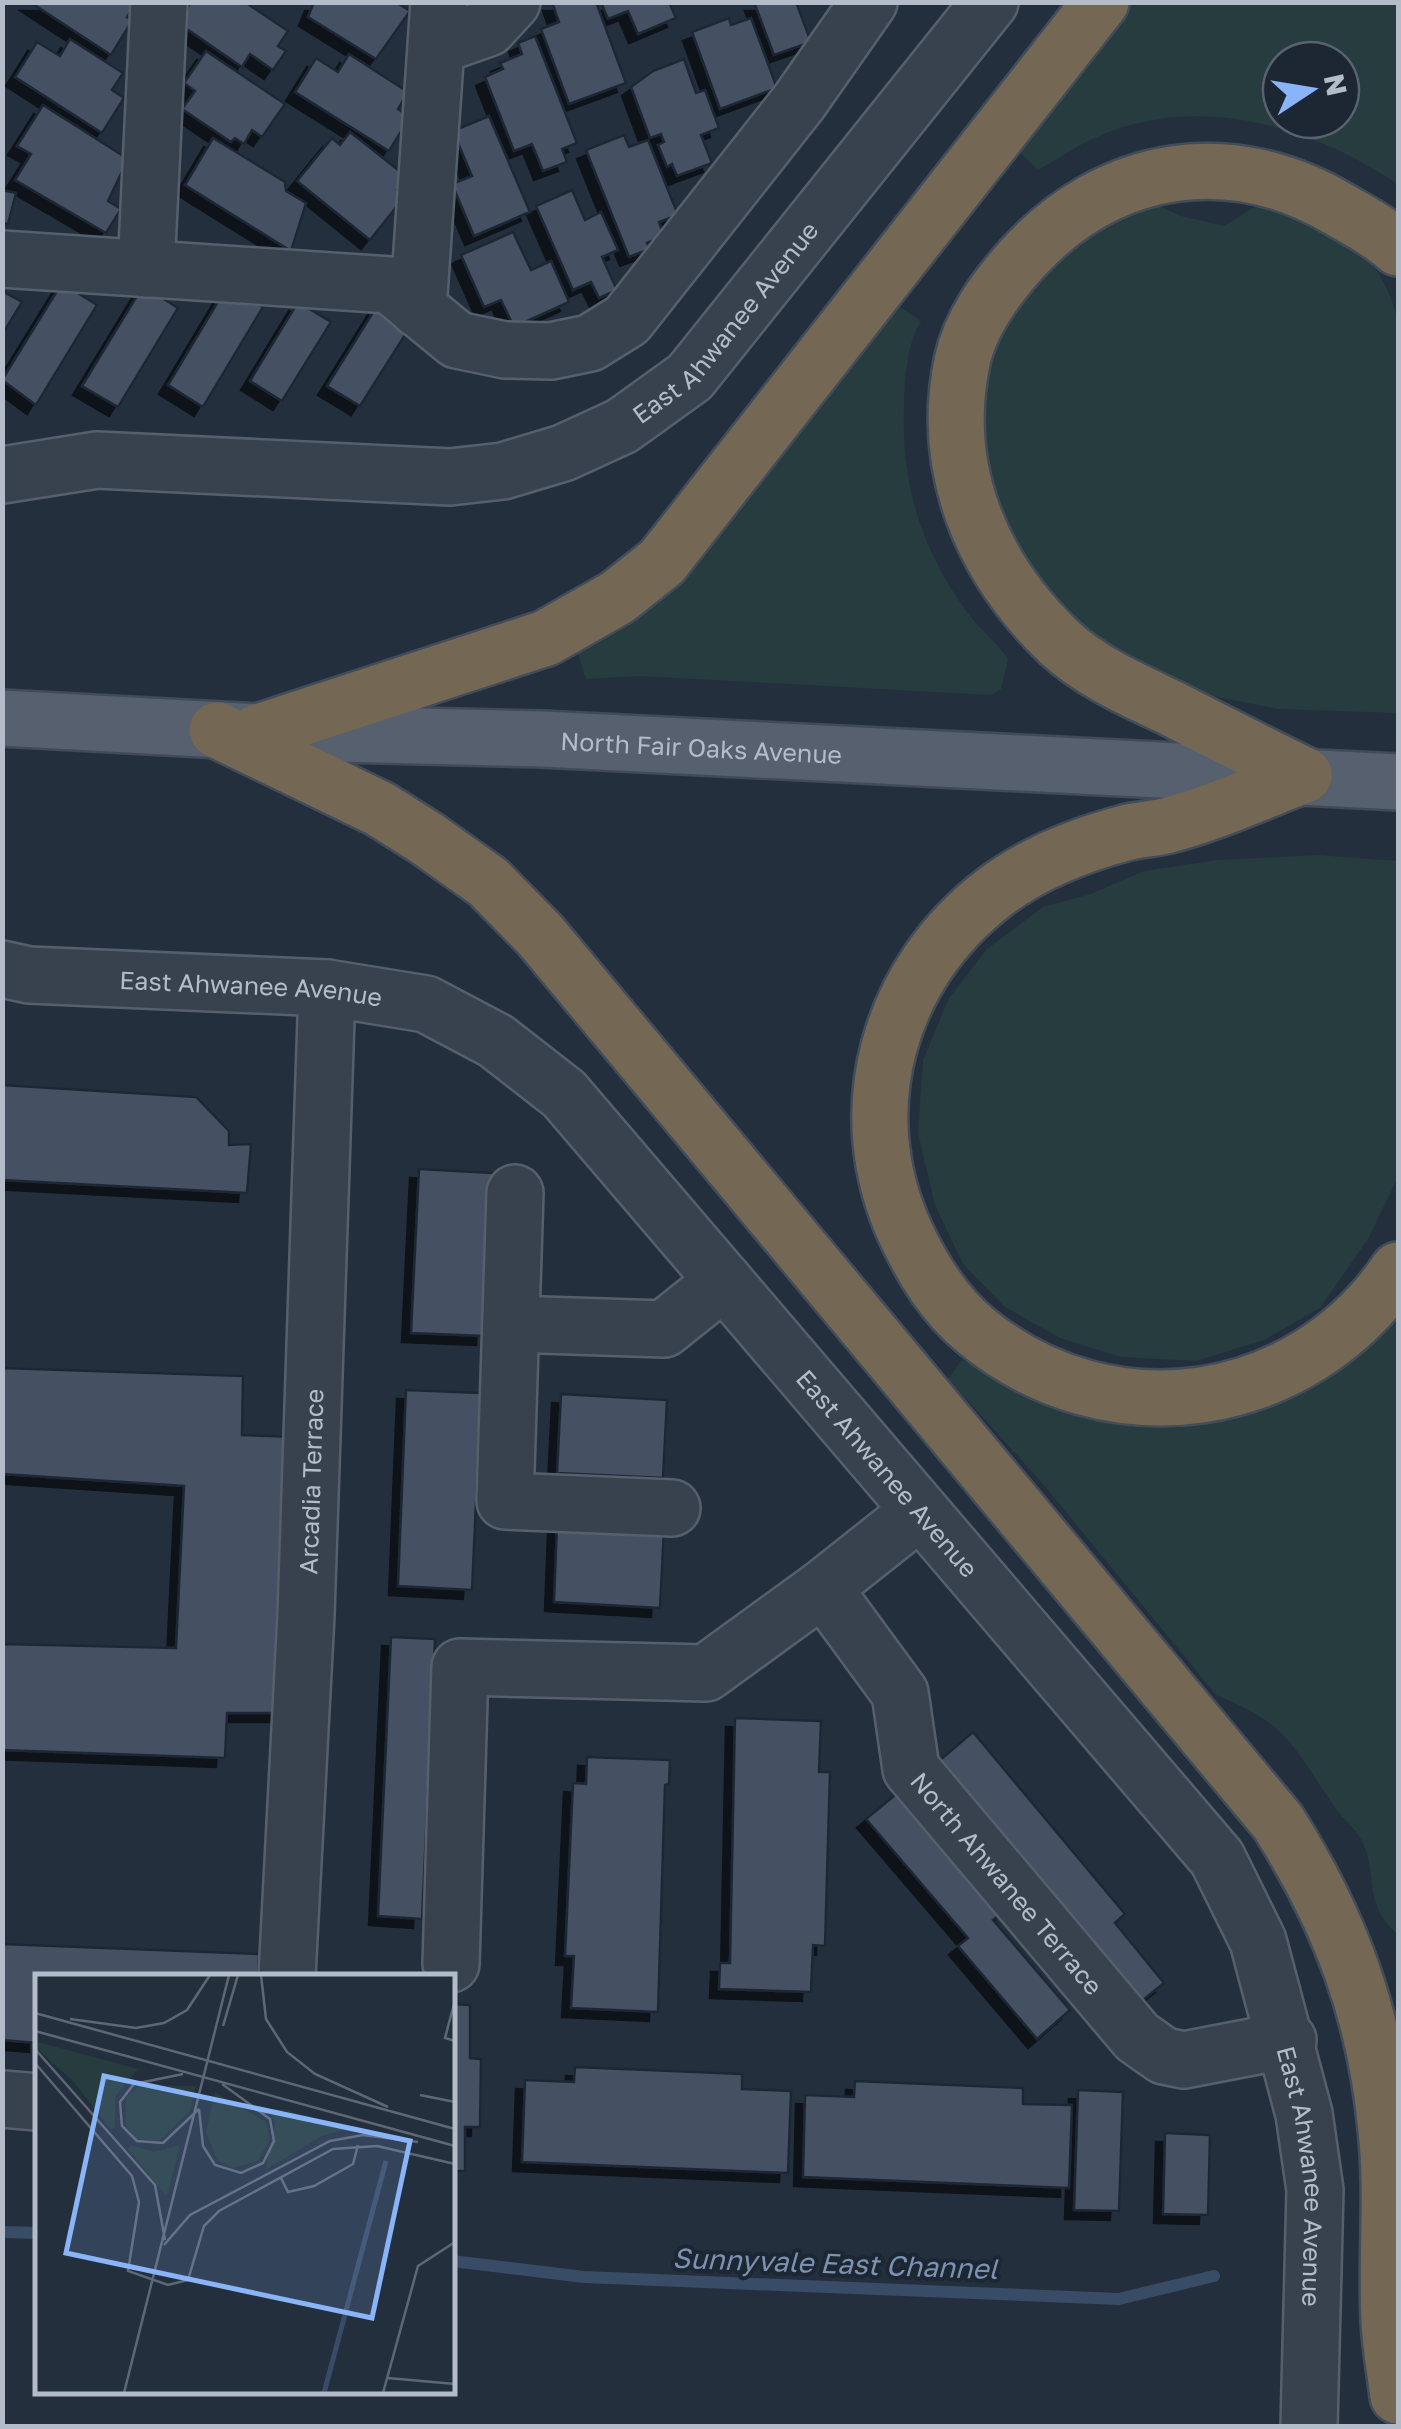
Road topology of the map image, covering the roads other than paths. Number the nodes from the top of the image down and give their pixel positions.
1 (159, 2) edge
2 (512, 2) edge
3 (869, 2) edge
4 (1101, 2) edge
5 (967, 10) edge
6 (438, 24) edge
7 (1398, 248) edge
8 (2, 259) edge
9 (146, 268) junction
10 (418, 308) junction
11 (2, 475) edge
12 (2, 718) edge
13 (237, 731) junction
14 (1304, 776) junction
15 (1390, 782) edge
16 (2, 969) edge
17 (327, 988) junction
18 (514, 1193) dead end
19 (1398, 1270) edge
20 (724, 1281) junction
21 (510, 1324) junction
22 (672, 1508) dead end
23 (920, 1511) junction
24 (823, 1588) junction
25 (452, 1964) dead end
26 (287, 1974) edge
27 (1288, 2040) junction
28 (2, 2099) edge
29 (35, 2102) edge
30 (1398, 2396) edge
31 (1308, 2426) edge

1 - 9 street
2 - 6 street
3 - 10 street
4 - 13 highway
5 - 11 street, East Ahwanee Avenue
6 - 10 street
7 - 14 highway
8 - 9 street
9 - 10 street
12 - 13 main road, North Fair Oaks Avenue
13 - 14 main road, North Fair Oaks Avenue
13 - 30 highway
14 - 15 main road, North Fair Oaks Avenue
14 - 19 highway
16 - 17 street, East Ahwanee Avenue
17 - 20 street, East Ahwanee Avenue
17 - 26 street, Arcadia Terrace
18 - 21 street
20 - 21 street
20 - 23 street, East Ahwanee Avenue
21 - 22 street
23 - 24 street
23 - 27 street, East Ahwanee Avenue
24 - 25 street
24 - 27 street, North Ahwanee Terrace
27 - 31 street, East Ahwanee Avenue
28 - 29 street

